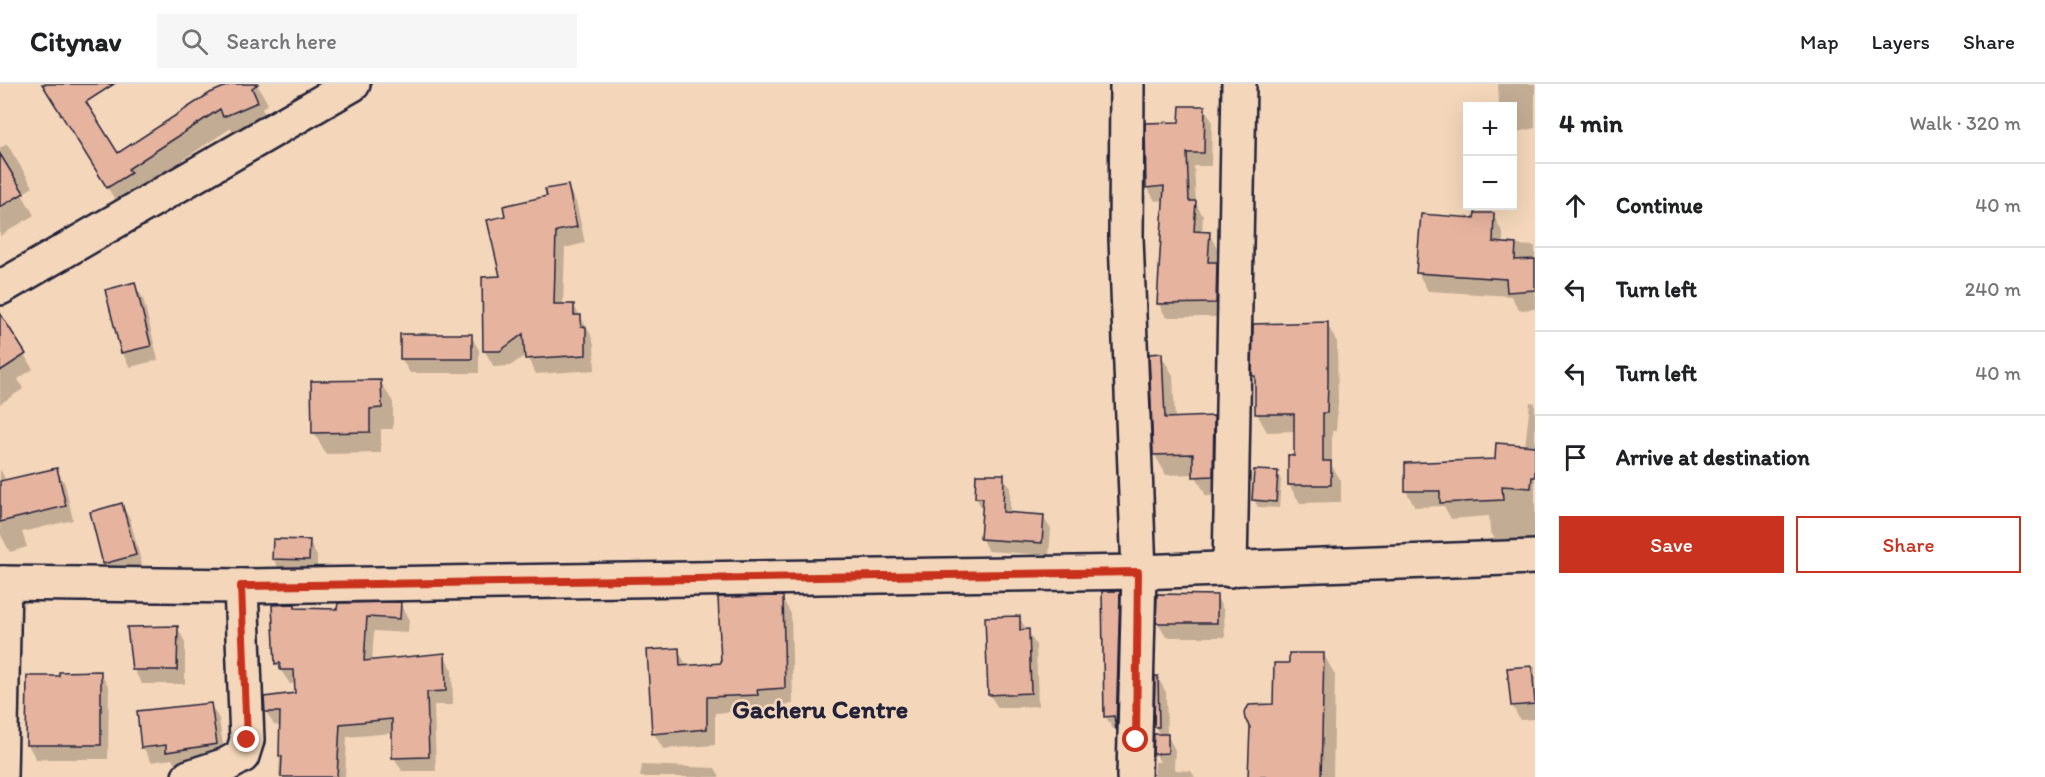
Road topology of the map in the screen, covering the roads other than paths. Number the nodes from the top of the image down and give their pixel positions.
1 (1127, 84) edge
2 (1239, 84) edge
3 (348, 85) edge
4 (0, 288) edge
5 (1535, 556) edge
6 (1230, 570) junction
7 (1138, 572) junction
8 (2, 583) edge
9 (241, 586) junction
10 (0, 777) edge
11 (189, 777) edge
12 (1134, 777) edge

1 - 7 street
2 - 6 street
3 - 4 street
5 - 6 street
6 - 7 street
7 - 9 street
7 - 12 street
8 - 9 street
8 - 10 street
9 - 11 street

